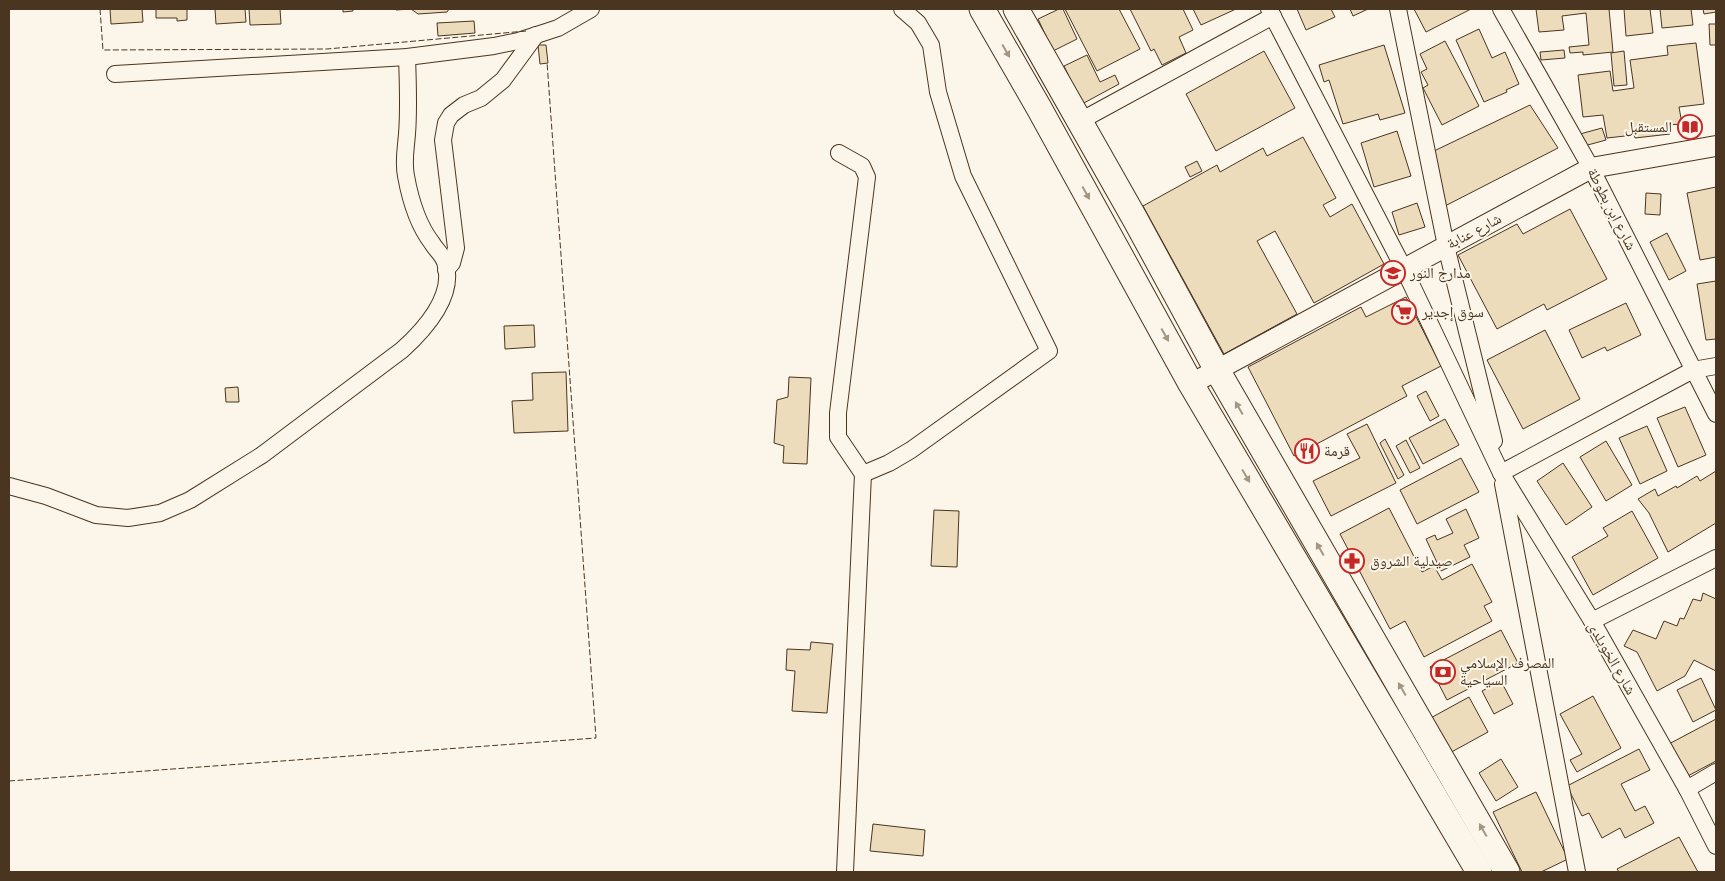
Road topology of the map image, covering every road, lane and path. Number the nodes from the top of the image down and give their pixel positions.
1 (591, 9) edge
2 (902, 9) edge
3 (982, 9) edge
4 (1016, 9) edge
5 (1398, 9) edge
6 (1501, 9) edge
7 (1271, 12) edge
8 (536, 35) junction
9 (407, 58) junction
10 (115, 74) dead end
11 (1080, 121) junction
12 (1716, 146) edge
13 (839, 153) dead end
14 (1592, 168) junction
15 (1446, 246) junction
16 (1404, 269) junction
17 (446, 270) junction
18 (1716, 366) edge
19 (1217, 370) junction
20 (1693, 370) junction
21 (1191, 384) junction
22 (1716, 414) edge
23 (1501, 473) junction
24 (863, 474) junction
25 (9, 486) edge
26 (1716, 558) edge
27 (1592, 621) junction
28 (1716, 772) edge
29 (1687, 789) junction
30 (1716, 846) edge
31 (845, 872) edge
32 (1479, 872) edge
33 (1507, 872) edge
34 (1577, 872) edge

1 - 8 street
2 - 24 street
3 -> 21 main road
4 - 11 main road
5 - 15 street
6 - 14 street, شارع ابن بطوطة
7 - 11 street
7 - 16 street
8 - 9 street
8 - 17 street
9 - 10 street
9 - 17 street
11 - 19 main road
12 - 14 street, شارع عنابة
13 - 24 street
14 - 15 street, شارع عنابة
14 - 20 street, شارع ابن بطوطة
15 - 16 street, شارع عنابة
15 - 23 street
16 - 19 street, شارع عنابة
16 - 23 street
17 - 25 street
18 - 20 street
19 - 21 street, شارع عنابة
33 -> 19 main road
20 - 22 street, شارع ابن بطوطة
20 - 23 street
21 -> 32 main road
23 - 27 street, شارع الخويلدى
23 - 34 street
24 - 31 street
26 - 27 street
27 - 29 street, شارع الخويلدى
28 - 29 street
29 - 30 street, شارع الخويلدى

